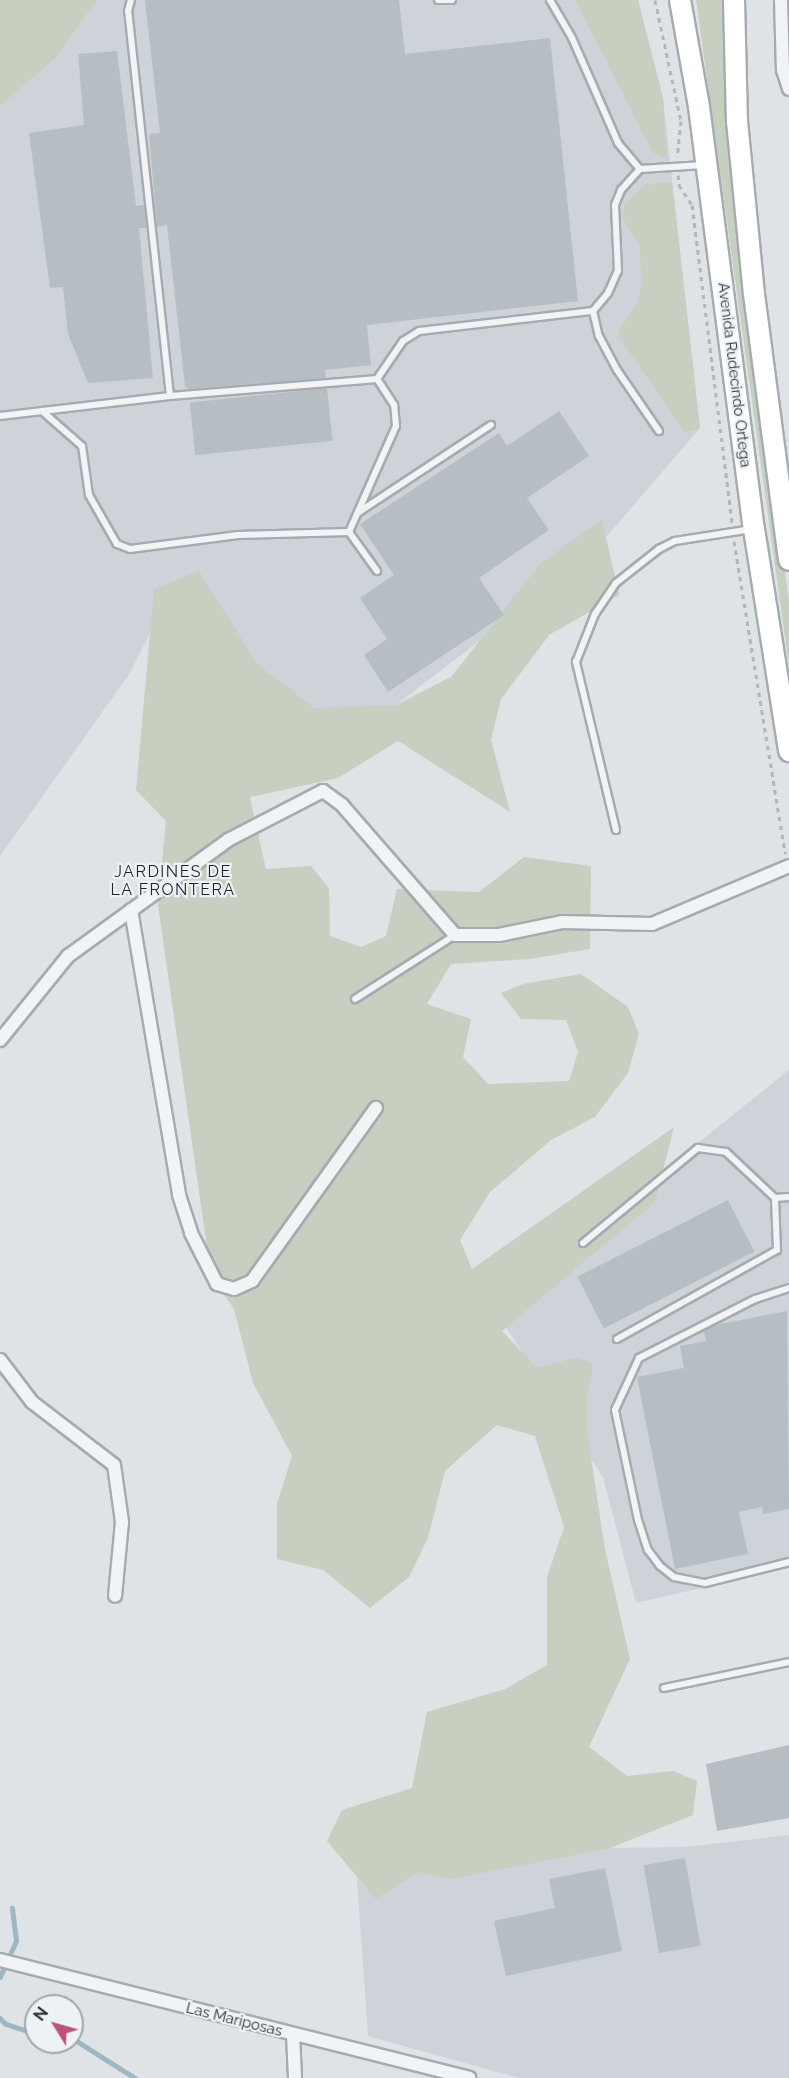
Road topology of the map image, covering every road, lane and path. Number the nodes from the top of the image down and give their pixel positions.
1 (131, 0) edge
2 (438, 0) edge
3 (452, 0) edge
4 (550, 0) edge
5 (655, 0) edge
6 (680, 0) edge
7 (734, 0) edge
8 (781, 0) edge
9 (789, 88) edge
10 (706, 165) junction
11 (678, 167) junction
12 (640, 169) junction
13 (593, 311) junction
14 (377, 379) junction
15 (170, 396) junction
16 (41, 411) junction
17 (0, 416) edge
18 (491, 425) dead end
19 (659, 431) dead end
20 (358, 512) junction
21 (754, 529) junction
22 (349, 532) junction
23 (733, 532) junction
24 (789, 560) edge
25 (377, 571) dead end
26 (789, 751) edge
27 (616, 830) dead end
28 (788, 866) edge
29 (131, 910) junction
30 (455, 935) junction
31 (355, 999) dead end
32 (0, 1040) edge
33 (376, 1108) dead end
34 (789, 1197) edge
35 (775, 1198) junction
36 (583, 1243) dead end
37 (789, 1288) edge
38 (617, 1339) dead end
39 (0, 1359) edge
40 (789, 1562) edge
41 (115, 1596) dead end
42 (789, 1662) edge
43 (664, 1688) dead end
44 (0, 1960) edge
45 (293, 2036) junction
46 (461, 2077) edge
47 (295, 2078) edge

1 - 15 lane
2 - 3 lane
4 - 12 lane
5 - 11 path
6 - 10 main road, Avenida Rudecindo Ortega
7 - 24 main road, Avenida Rudecindo Ortega
8 - 9 street
10 - 11 lane
10 - 21 main road, Avenida Rudecindo Ortega
11 - 12 lane
11 - 23 path
12 - 13 lane
13 - 14 lane
13 - 19 lane
14 - 15 lane
14 - 20 lane
15 - 16 lane
16 - 17 lane
16 - 22 lane
18 - 20 lane
20 - 22 lane
21 - 23 lane
21 - 26 main road, Avenida Rudecindo Ortega
22 - 25 lane
23 - 27 lane
23 - 28 path
28 - 30 street
29 - 30 street
29 - 32 street
29 - 33 street
30 - 31 lane
34 - 35 lane
35 - 36 lane
35 - 38 lane
37 - 40 lane
39 - 41 street
42 - 43 lane
44 - 45 street, Las Mariposas
45 - 46 street, Las Mariposas
45 - 47 street

